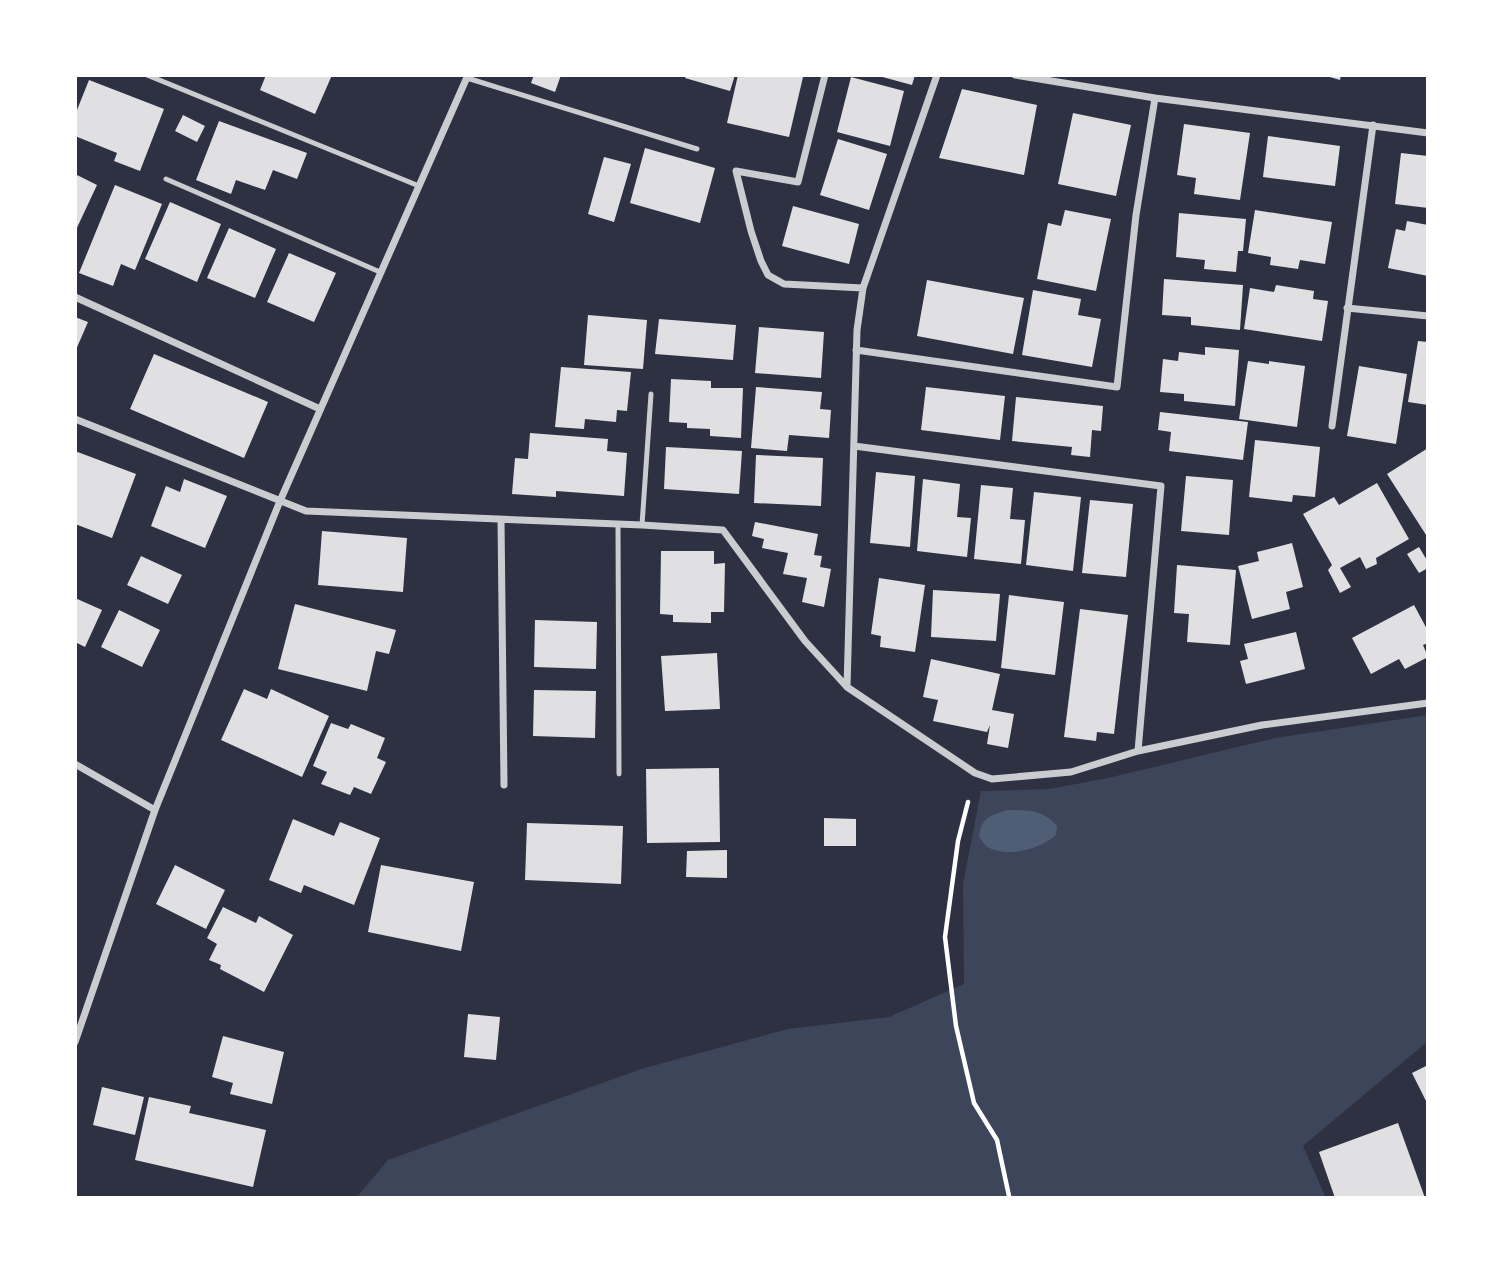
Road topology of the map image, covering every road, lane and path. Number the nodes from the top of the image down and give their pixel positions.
1 (147, 75) edge
2 (825, 75) edge
3 (937, 75) edge
4 (1015, 75) edge
5 (467, 76) edge
6 (1155, 98) junction
7 (1373, 125) junction
8 (1428, 133) edge
9 (697, 149) dead end
10 (166, 179) dead end
11 (419, 186) junction
12 (380, 272) junction
13 (863, 288) junction
14 (75, 297) edge
15 (1347, 308) junction
16 (1428, 316) edge
17 (856, 351) junction
18 (651, 394) dead end
19 (320, 409) junction
20 (75, 419) edge
21 (1332, 426) dead end
22 (854, 446) junction
23 (280, 501) junction
24 (501, 520) junction
25 (618, 525) junction
26 (642, 525) junction
27 (848, 687) junction
28 (1428, 703) edge
29 (1138, 751) junction
30 (75, 764) edge
31 (619, 774) dead end
32 (975, 774) junction
33 (504, 785) dead end
34 (155, 810) junction
35 (75, 1042) edge
36 (1008, 1198) edge

1 - 11 lane
2 - 13 street
3 - 13 street
4 - 6 street
5 - 9 lane
5 - 11 street
6 - 7 street
6 - 17 street
7 - 8 street
7 - 15 street
10 - 12 lane
11 - 12 street
12 - 19 street
13 - 17 street
14 - 19 street
15 - 16 street
15 - 21 street
17 - 22 street
18 - 26 lane
19 - 23 street
20 - 23 street
22 - 27 street
22 - 29 street
23 - 24 street
23 - 34 street
24 - 25 street
24 - 33 street
25 - 26 street
25 - 31 lane
26 - 27 street
27 - 32 street
28 - 29 street
29 - 32 street
30 - 34 street
32 - 36 path
34 - 35 street

